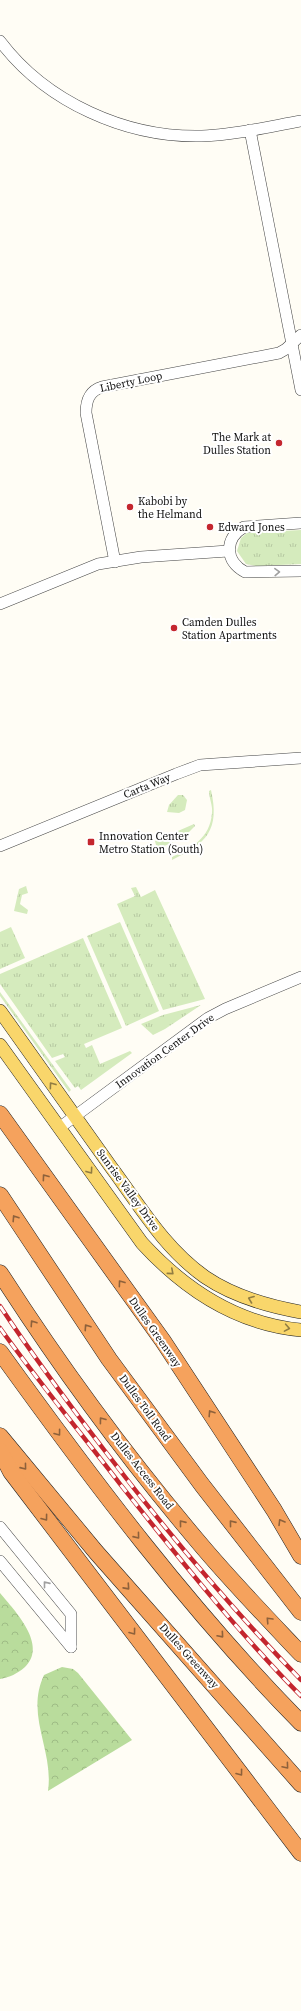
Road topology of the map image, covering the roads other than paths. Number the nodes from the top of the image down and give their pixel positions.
1 (0, 41) edge
2 (301, 121) edge
3 (250, 130) junction
4 (301, 335) edge
5 (293, 347) junction
6 (301, 390) edge
7 (301, 523) edge
8 (228, 551) junction
9 (115, 562) junction
10 (301, 572) edge
11 (0, 604) edge
12 (301, 758) edge
13 (0, 846) edge
14 (301, 977) edge
15 (0, 1011) edge
16 (0, 1045) edge
17 (0, 1114) edge
18 (75, 1116) junction
19 (59, 1128) junction
20 (0, 1195) edge
21 (0, 1268) edge
22 (0, 1273) edge
23 (10, 1289) junction
24 (301, 1312) edge
25 (301, 1330) edge
26 (0, 1352) edge
27 (0, 1364) edge
28 (35, 1402) junction
29 (0, 1436) edge
30 (0, 1451) edge
31 (0, 1527) edge
32 (256, 1553) junction
33 (301, 1556) edge
34 (0, 1561) edge
35 (301, 1597) edge
36 (301, 1612) edge
37 (301, 1654) edge
38 (301, 1723) edge
39 (301, 1784) edge
40 (301, 1854) edge

1 - 3 street
2 - 3 street
3 - 5 street
4 - 5 street, Liberty Loop
5 - 6 street
5 - 9 street, Liberty Loop
7 - 8 street
8 - 9 street
8 -> 10 street
9 - 11 street
12 - 13 street, Carta Way
14 - 18 street, Innovation Center Drive
18 -> 15 main road, Sunrise Valley Drive
16 - 19 main road, Sunrise Valley Drive
33 -> 17 highway, Dulles Greenway
18 - 19 street, Innovation Center Drive
24 -> 18 main road, Sunrise Valley Drive
19 -> 25 main road, Sunrise Valley Drive
32 -> 20 highway, Dulles Toll Road
21 - 23 highway
22 - 23 highway, Dulles Access Road
37 -> 23 highway, Dulles Access Road
26 - 28 highway
27 - 28 highway
28 -> 38 highway
29 -> 39 highway, Dulles Greenway
30 -> 40 highway
34 -> 31 street
32 - 35 highway
32 - 36 highway, Dulles Toll Road

